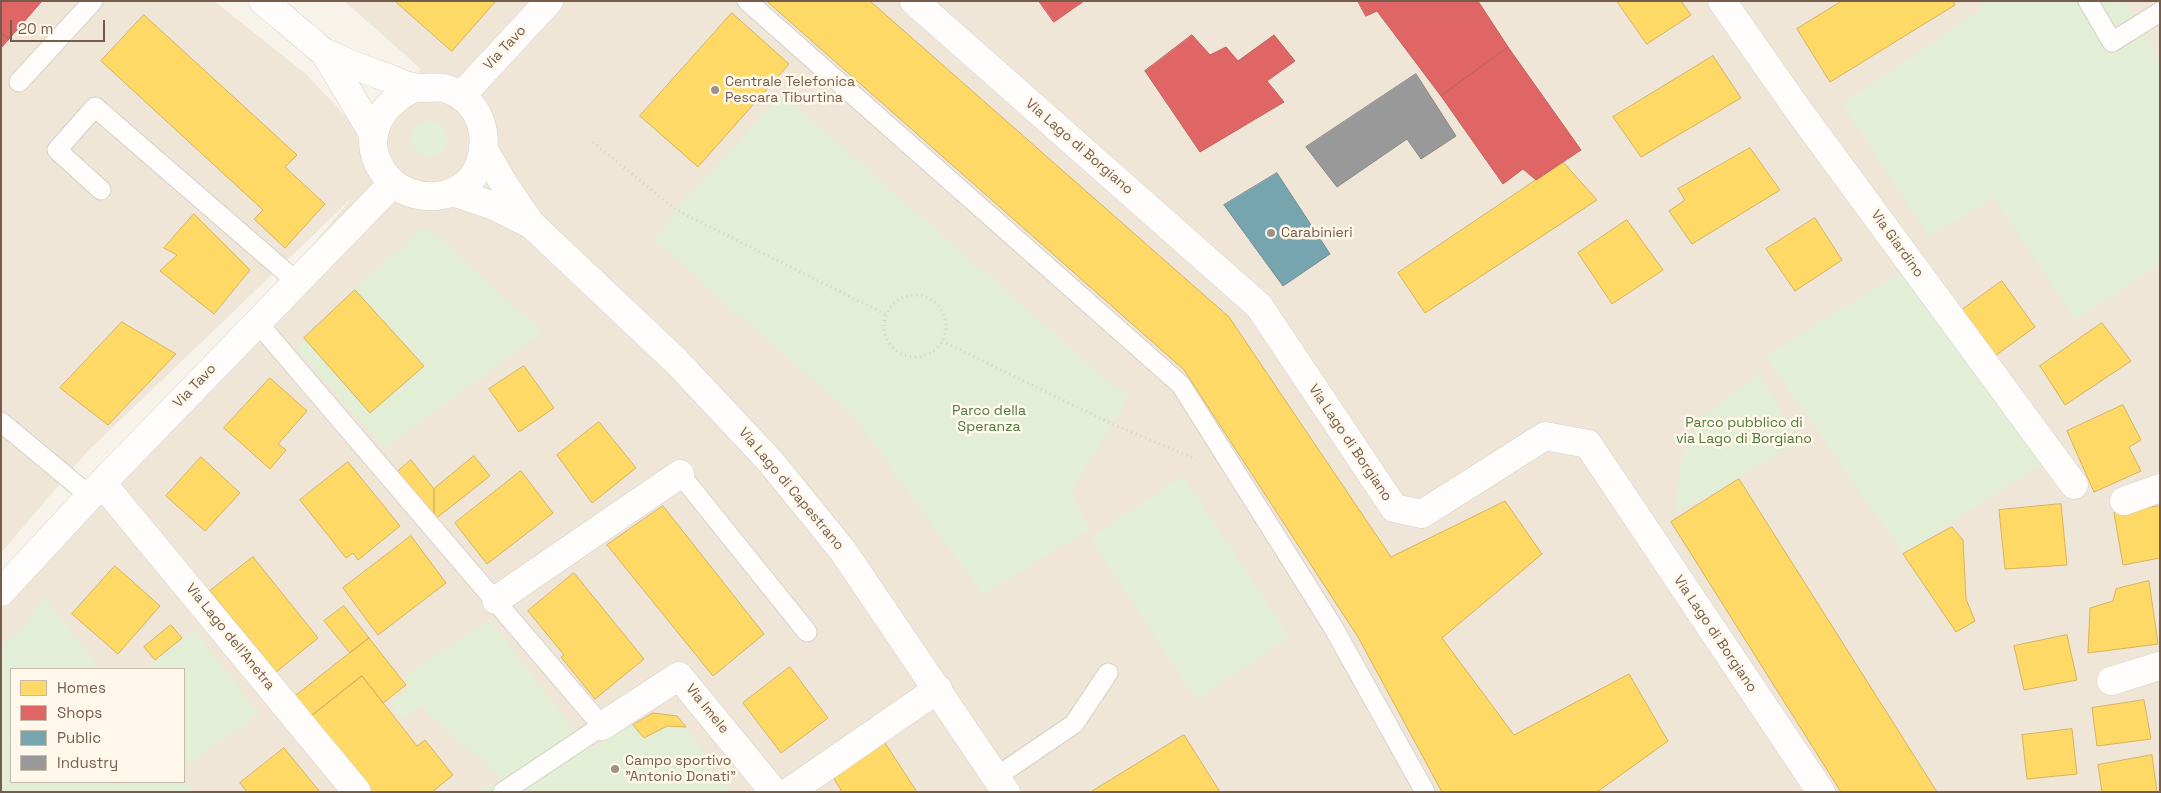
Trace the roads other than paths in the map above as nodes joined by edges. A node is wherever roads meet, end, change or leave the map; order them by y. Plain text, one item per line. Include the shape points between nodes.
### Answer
1 (94, 1) edge
2 (263, 1) edge
3 (549, 1) edge
4 (747, 1) edge
5 (914, 1) edge
6 (1722, 1) edge
7 (2088, 1) edge
8 (2160, 12) edge
9 (326, 53) junction
10 (19, 82) dead end
11 (414, 88) junction
12 (461, 96) junction
13 (374, 134) junction
14 (484, 150) junction
15 (392, 184) junction
16 (101, 190) dead end
17 (454, 192) junction
18 (531, 224) junction
19 (296, 282) junction
20 (256, 322) junction
21 (1, 422) edge
22 (680, 474) joint
23 (2074, 485) dead end
24 (2160, 488) edge
25 (96, 490) junction
26 (2124, 501) dead end
27 (1, 592) edge
28 (496, 600) junction
29 (807, 632) dead end
30 (2160, 666) edge
31 (1108, 673) dead end
32 (2111, 681) dead end
33 (938, 688) junction
34 (602, 726) junction
35 (1001, 784) edge
36 (357, 792) edge
37 (504, 792) edge
38 (774, 792) edge
39 (789, 792) edge
40 (1425, 792) edge
41 (1821, 792) edge

1 - 10 lane
2 - 9 street
3 - 12 street, Via Tavo
4 - 40 lane via 1181,385 1333,627
5 - 41 street, Via Lago di Borgiano via 1259,306 1394,508 1422,514 1545,436 1588,444
6 - 23 street, Via Giardino
7 - 8 lane via 2112,42
9 - 11 street
9 - 13 street
11 - 12 street via 430,86
11 - 13 street via 387,106 378,119
12 - 14 street via 480,120
13 - 15 street via 374,153
14 - 17 street via 474,174
14 - 18 street, Via Lago di Capestrano
15 - 17 street via 422,197
15 - 19 street, Via Tavo
16 - 19 lane via 57,150 95,107
17 - 18 street, Via Lago di Capestrano
18 - 33 street, Via Lago di Capestrano via 676,361 770,461 843,551
19 - 20 street, Via Tavo
20 - 25 street, Via Tavo
20 - 28 lane
21 - 25 lane
22 - 28 street
22 - 29 lane
24 - 26 street
25 - 27 street, Via Tavo
25 - 36 street, Via Lago dell'Anetra
28 - 34 lane
30 - 32 street
31 - 35 lane via 1074,724
33 - 35 street, Via Lago di Capestrano
33 - 39 street
34 - 37 lane
34 - 38 street, Via Imele via 679,676

